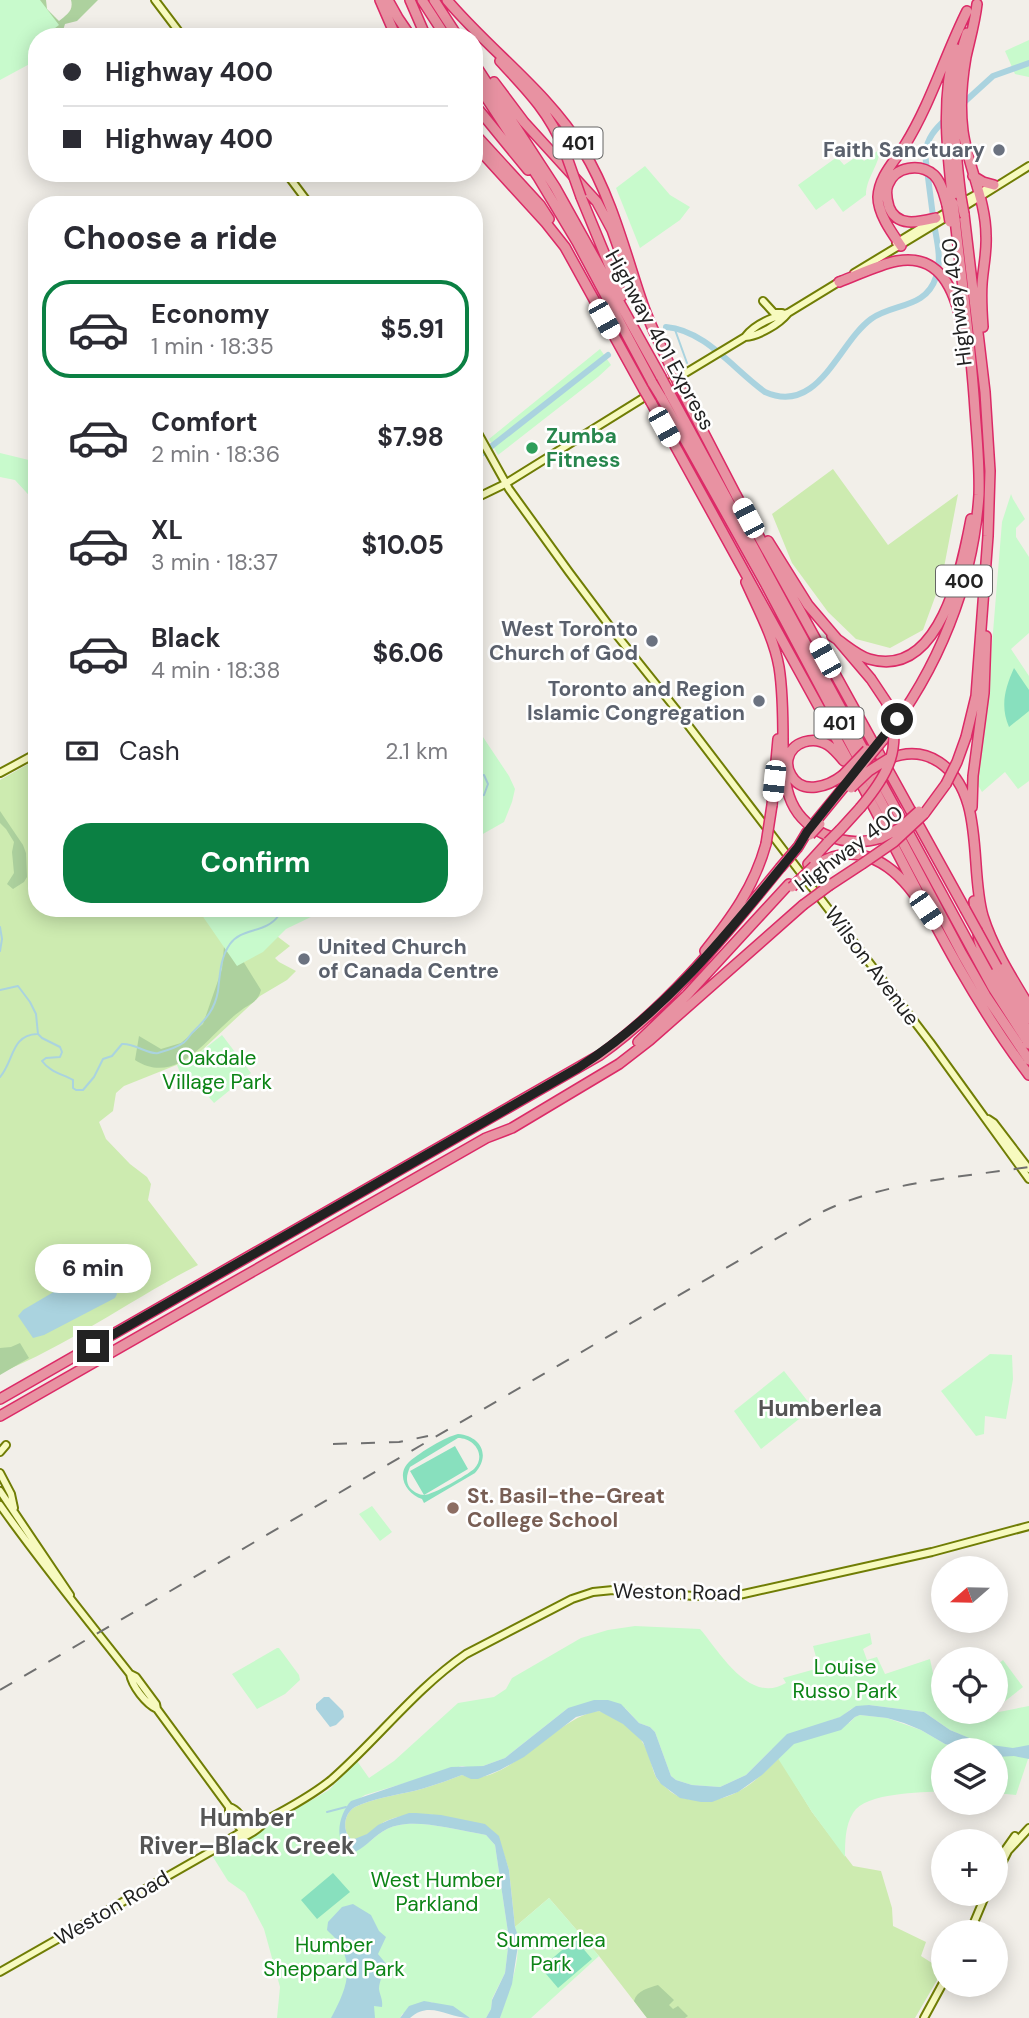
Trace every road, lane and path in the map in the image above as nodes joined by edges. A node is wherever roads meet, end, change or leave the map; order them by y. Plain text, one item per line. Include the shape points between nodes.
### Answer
1 (155, 0) edge
2 (380, 0) edge
3 (388, 0) edge
4 (410, 0) edge
5 (422, 0) edge
6 (434, 0) edge
7 (447, 0) edge
8 (973, 5) edge
9 (462, 18) junction
10 (176, 28) edge
11 (392, 28) edge
12 (405, 28) edge
13 (422, 28) edge
14 (440, 28) edge
15 (451, 28) edge
16 (471, 28) edge
17 (473, 28) edge
18 (483, 38) edge
19 (483, 41) edge
20 (483, 71) edge
21 (483, 74) edge
22 (483, 93) edge
23 (955, 96) junction
24 (483, 115) edge
25 (954, 121) junction
26 (483, 143) edge
27 (483, 154) edge
28 (1029, 166) edge
29 (973, 175) junction
30 (1004, 181) junction
31 (994, 185) junction
32 (979, 195) junction
33 (551, 199) junction
34 (954, 202) junction
35 (956, 219) junction
36 (932, 222) junction
37 (896, 242) junction
38 (565, 247) junction
39 (877, 258) junction
40 (839, 282) junction
41 (763, 301) dead end
42 (641, 302) junction
43 (788, 313) junction
44 (632, 324) junction
45 (971, 365) junction
46 (985, 391) junction
47 (665, 395) junction
48 (483, 441) edge
49 (978, 444) junction
50 (729, 480) junction
51 (506, 481) junction
52 (483, 494) edge
53 (988, 536) junction
54 (732, 548) junction
55 (832, 636) junction
56 (782, 703) junction
57 (28, 758) edge
58 (0, 773) edge
59 (954, 776) junction
60 (847, 781) junction
61 (861, 785) junction
62 (922, 812) junction
63 (975, 851) junction
64 (811, 865) junction
65 (934, 922) junction
66 (684, 981) junction
67 (1029, 1006) edge
68 (1029, 1019) edge
69 (1024, 1044) edge
70 (1025, 1060) edge
71 (1029, 1075) edge
72 (984, 1115) junction
73 (486, 1138) junction
74 (1029, 1169) edge
75 (1029, 1179) edge
76 (0, 1399) edge
77 (0, 1416) edge
78 (6, 1445) dead end
79 (0, 1452) edge
80 (0, 1473) edge
81 (0, 1491) edge
82 (0, 1505) edge
83 (15, 1513) junction
84 (1029, 1523) edge
85 (75, 1603) junction
86 (1029, 1822) edge
87 (1029, 1828) edge
88 (248, 1831) junction
89 (1008, 1844) edge
90 (1008, 1851) edge
91 (0, 1972) edge
92 (935, 1997) edge
93 (924, 2018) edge

1 - 10 main road
2 - 11 highway
3 - 12 highway
4 - 13 highway
5 - 14 highway
6 - 15 highway
7 - 9 highway, 401
8 - 23 highway via 975,21
8 - 23 highway, Highway 400 / 400 via 954,53
8 - 37 highway via 931,96 885,174 878,198
9 - 16 highway, bridge
9 - 17 highway, 401
18 - 42 highway, 401 via 548,103 583,150 604,189
19 - 44 highway, bridge via 551,120
20 - 42 highway via 597,202
21 - 44 highway, Highway 401 Express / 401 via 555,187
22 - 33 highway, Highway 401 Express / 401
23 - 25 highway
23 - 25 highway, Highway 400 / 400
24 - 33 highway
25 - 29 highway via 965,141
25 - 34 highway, Highway 400 / 400
26 - 38 highway via 540,205
27 - 38 highway, 401
28 - 30 main road
29 - 31 highway
29 - 32 highway
30 - 31 main road
30 - 32 main road
31 - 32 main road
32 - 36 main road
32 - 46 highway via 986,236 981,300
33 - 47 highway, Highway 401 Express / 401, bridge via 653,384
34 - 35 highway, Highway 400 / 400, bridge
34 - 35 highway, bridge
34 - 36 highway via 934,175 917,167 892,178 888,202 892,213 900,220
35 - 45 highway, Highway 400 / 400
35 - 46 highway, Highway 400 / 400
36 - 37 main road
37 - 39 main road
37 - 39 main road
38 - 54 highway, 401, bridge
39 - 40 main road
40 - 43 main road
40 - 45 highway via 896,261 931,267 956,300
41 - 43 main road via 774,313
42 - 50 highway, 401, bridge
43 - 51 main road
44 - 47 highway, Highway 401 Express / 401, bridge via 661,376
45 - 49 highway, Highway 400 / 400
46 - 53 highway, Highway 400 / 400
47 - 69 highway, Highway 401 Express / 401
48 - 51 main road, Wilson Avenue
49 - 55 highway via 971,520 946,610 932,637 922,649 890,662 868,659
49 - 60 highway, Highway 400 / 400, bridge via 978,507 956,606 913,696
50 - 55 highway via 786,573
50 - 68 highway, 401, bridge
51 - 52 main road
51 - 72 main road, Wilson Avenue
53 - 62 highway, Highway 400 / 400, bridge via 973,711 944,783
53 - 63 highway via 984,693 972,787
54 - 56 highway via 778,663
54 - 61 highway, 401
55 - 64 highway, bridge via 887,703 894,732 891,759 880,783
56 - 62 highway, bridge via 788,795 814,828 839,840 858,842 881,838
56 - 66 highway, bridge via 772,805 760,864 737,909
57 - 58 main road
59 - 60 highway, bridge via 941,763 908,753
59 - 63 highway via 967,803
59 - 69 highway via 967,821 979,941
60 - 61 highway via 803,786 790,774 789,756 804,741 822,743 838,754
60 - 66 highway, Highway 400, bridge via 798,847
61 - 65 highway, 401
62 - 73 highway, Highway 400, bridge via 894,842 803,905 619,1064 512,1128
63 - 67 highway via 985,921
64 - 65 highway via 838,855 875,859 900,876
64 - 73 highway, bridge via 640,1041
65 - 69 highway, 401 via 982,1007
66 - 76 highway, Highway 400 via 633,1029 578,1068
69 - 70 highway, Highway 401 Express / 401
70 - 71 highway, 401
72 - 74 main road, Wilson Avenue
72 - 75 main road, Wilson Avenue
73 - 77 highway, Highway 400
78 - 79 main road
80 - 83 main road
81 - 83 main road
82 - 85 main road
83 - 85 main road
84 - 88 main road, Weston Road via 932,1552 739,1595 613,1590 582,1595 455,1661 330,1780
85 - 88 main road
86 - 89 main road
87 - 90 main road
88 - 91 main road, Weston Road
92 - 93 main road

